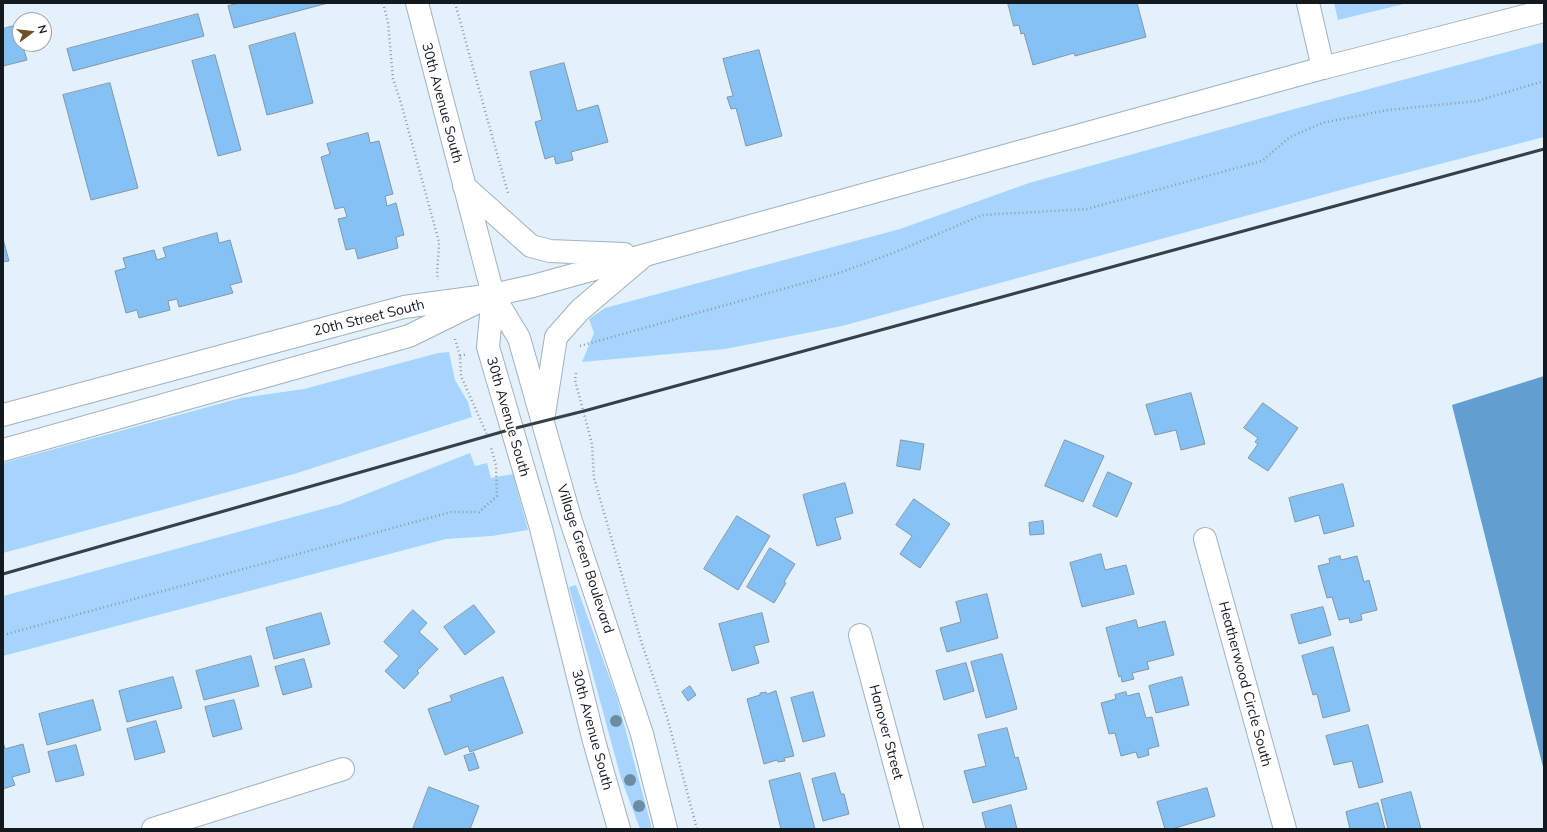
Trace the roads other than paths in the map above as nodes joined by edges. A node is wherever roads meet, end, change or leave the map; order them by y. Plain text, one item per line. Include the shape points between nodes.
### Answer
1 (417, 3) edge
2 (1308, 3) edge
3 (1535, 13) edge
4 (1323, 68) junction
5 (464, 186) junction
6 (645, 255) junction
7 (493, 295) junction
8 (36, 406) junction
9 (3, 415) edge
10 (543, 422) junction
11 (44, 438) junction
12 (3, 450) edge
13 (1204, 539) dead end
14 (860, 635) dead end
15 (343, 770) dead end
16 (153, 829) edge
17 (618, 829) edge
18 (666, 829) edge
19 (912, 829) edge
20 (1285, 829) edge

1 - 5 main road, 30th Avenue South
2 - 4 main road
3 - 4 main road
4 - 6 main road
5 - 6 main road via 531,246 550,252
5 - 7 main road, 30th Avenue South
6 - 7 main road
6 - 10 main road via 580,310 556,337
7 - 8 main road, 20th Street South via 404,307
7 - 10 main road, Village Green Boulevard via 519,338
7 - 11 main road, 20th Street South via 409,336
7 - 17 main road, 30th Avenue South via 488,347 541,528
8 - 9 main road, 20th Street South
8 - 11 main road
10 - 18 main road, Village Green Boulevard via 570,518 642,734
11 - 12 main road, 20th Street South
13 - 20 main road, Heatherwood Circle South
14 - 19 main road, Hanover Street
15 - 16 main road

